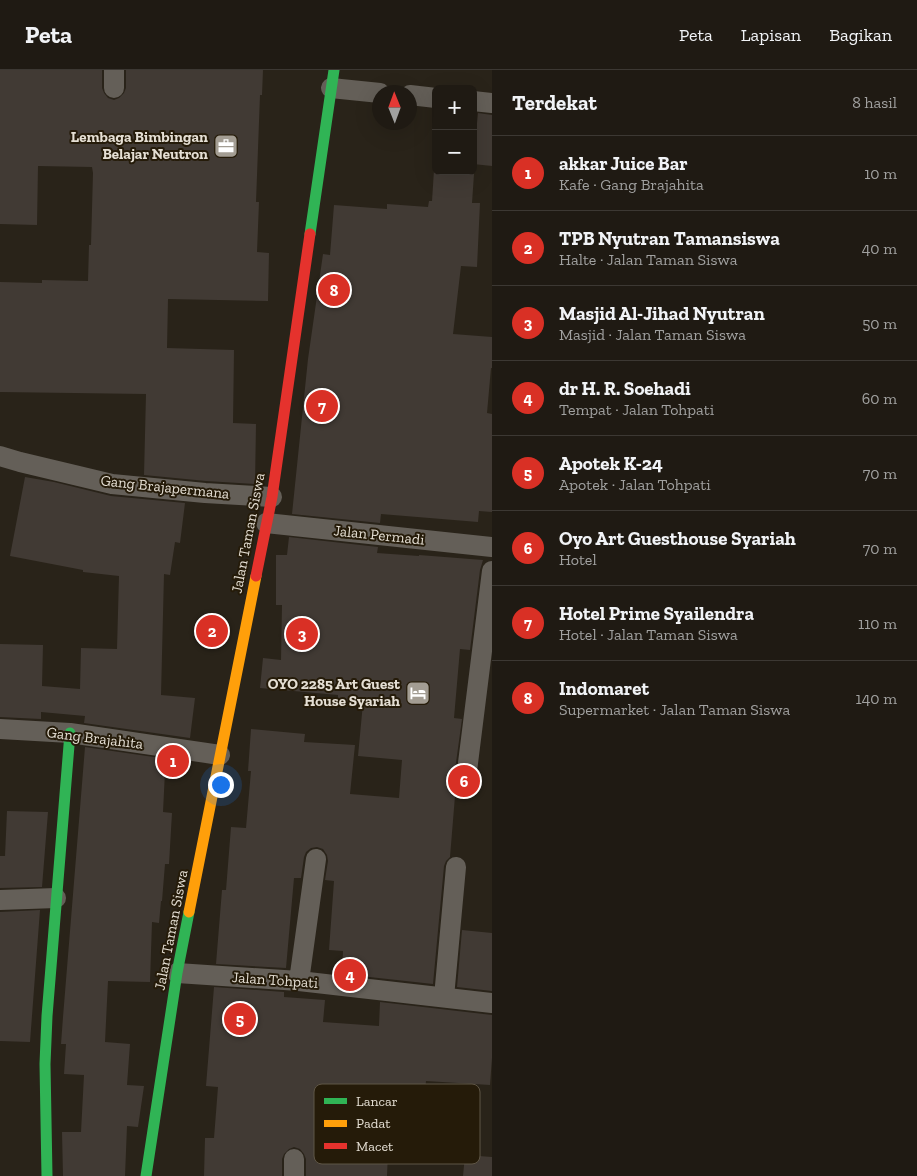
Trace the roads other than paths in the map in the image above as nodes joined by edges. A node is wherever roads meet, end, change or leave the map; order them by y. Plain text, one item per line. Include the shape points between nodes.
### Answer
1 (332, 79) edge
2 (372, 91) edge
3 (417, 97) edge
4 (432, 98) edge
5 (477, 101) edge
6 (492, 103) edge
7 (0, 456) edge
8 (272, 497) junction
9 (266, 523) junction
10 (492, 547) edge
11 (492, 571) edge
12 (0, 729) edge
13 (70, 733) junction
14 (220, 754) junction
15 (468, 771) dead end
16 (316, 859) dead end
17 (456, 867) dead end
18 (56, 898) junction
19 (0, 900) edge
20 (177, 973) junction
21 (299, 981) junction
22 (444, 997) junction
23 (492, 1004) edge
24 (47, 1176) edge
25 (146, 1176) edge

1 - 2 street
1 - 8 main road, Jalan Taman Siswa
3 - 4 street
5 - 6 street
7 - 8 street, Gang Brajapermana via 112,484
8 - 9 main road, Jalan Taman Siswa
9 - 10 street, Jalan Permadi
9 - 14 main road, Jalan Taman Siswa
11 - 15 street
12 - 13 street, Gang Brajahita
13 - 14 street, Gang Brajahita
13 - 18 main road
14 - 20 main road, Jalan Taman Siswa
16 - 21 street
17 - 22 street
18 - 19 street
18 - 24 main road via 45,1064
20 - 21 street, Jalan Tohpati
20 - 25 main road, Jalan Taman Siswa
21 - 22 street, Jalan Tohpati
22 - 23 street, Jalan Tohpati

